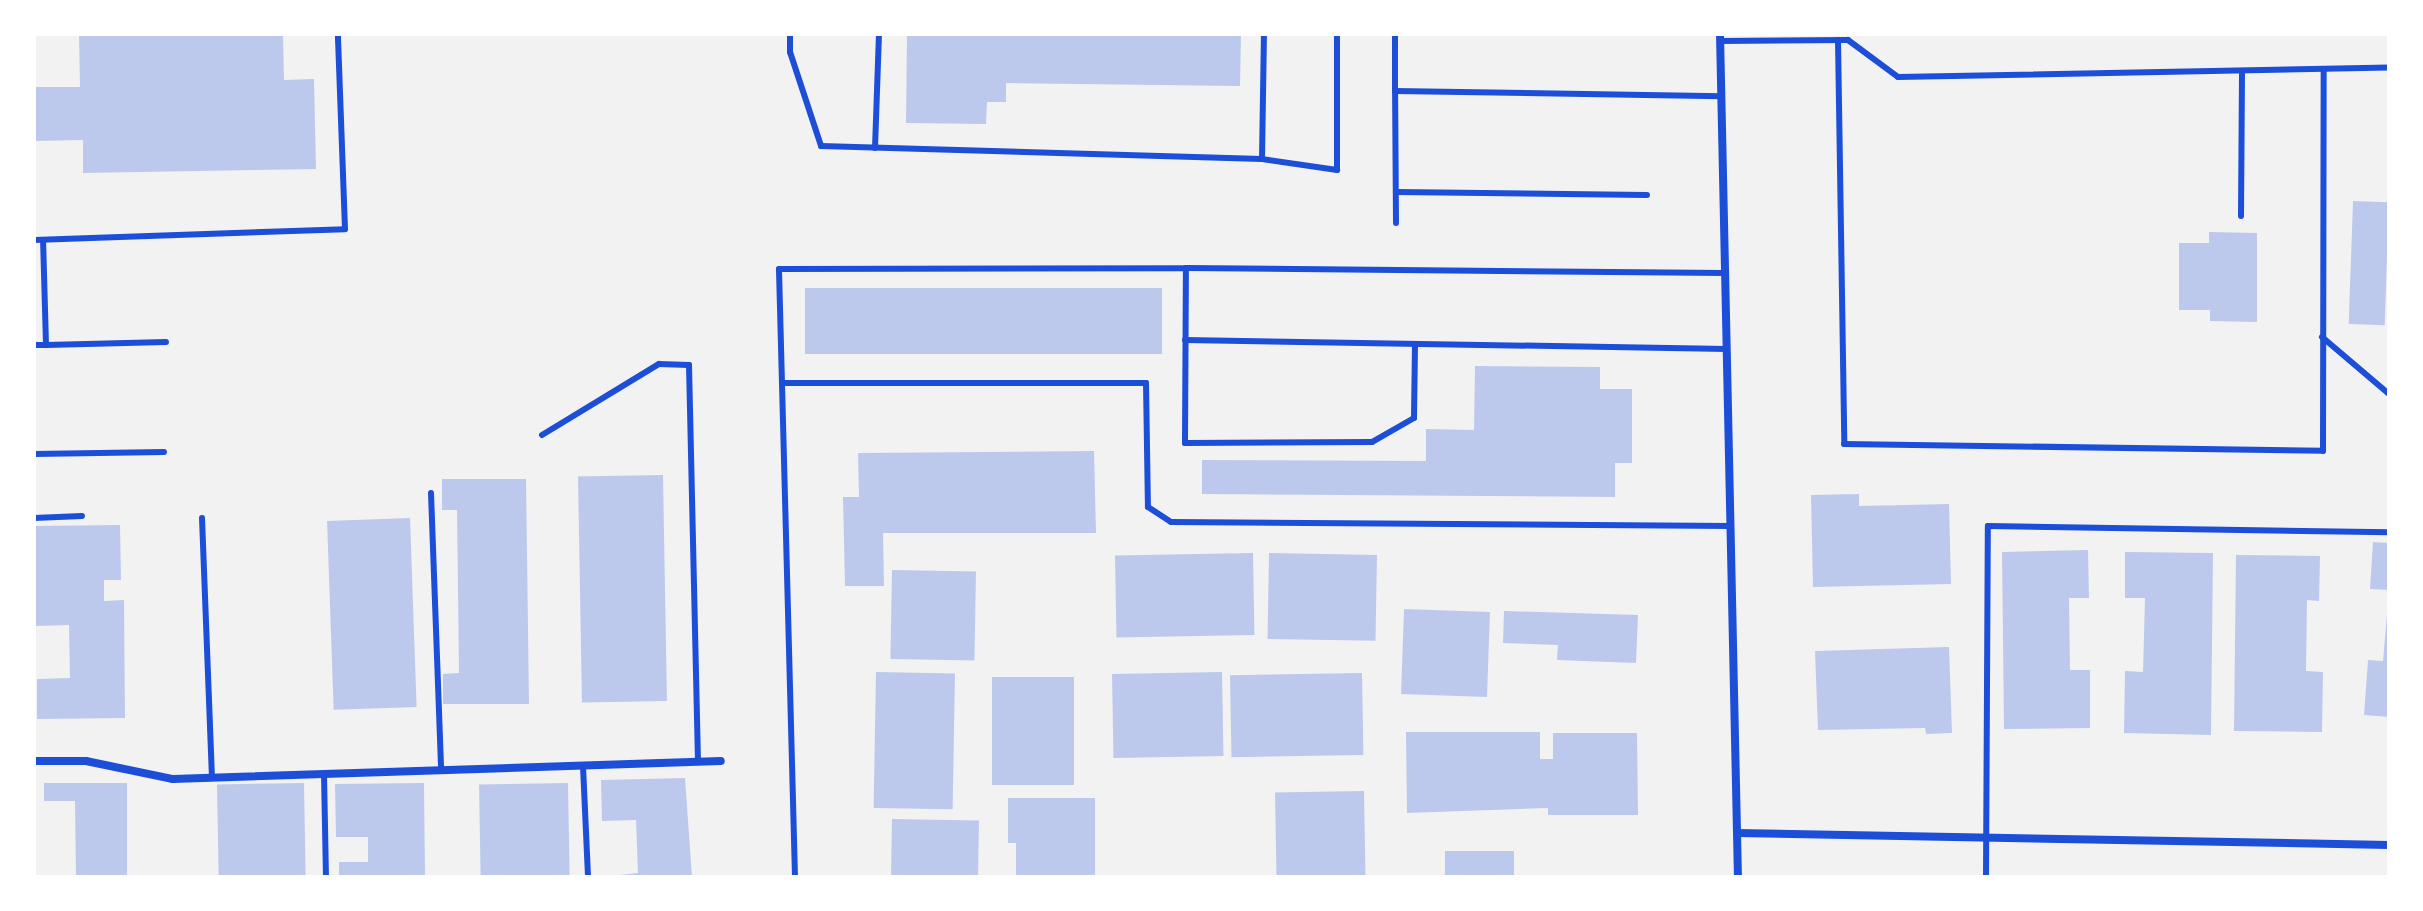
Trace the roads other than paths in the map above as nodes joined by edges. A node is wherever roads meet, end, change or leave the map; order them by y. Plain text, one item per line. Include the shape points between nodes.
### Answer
1 (338, 34) edge
2 (790, 34) edge
3 (879, 34) edge
4 (1264, 34) edge
5 (1337, 34) edge
6 (1395, 34) edge
7 (1720, 38) edge
8 (1838, 40) junction
9 (2389, 68) edge
10 (2324, 69) junction
11 (2242, 71) junction
12 (1395, 91) junction
13 (1722, 96) junction
14 (875, 148) junction
15 (1262, 159) junction
16 (1396, 192) junction
17 (1647, 195) dead end
18 (2241, 216) dead end
19 (1396, 223) dead end
20 (34, 240) edge
21 (43, 240) junction
22 (1186, 268) junction
23 (1725, 273) junction
24 (2322, 336) junction
25 (1185, 340) junction
26 (166, 342) dead end
27 (34, 345) edge
28 (46, 345) junction
29 (1415, 345) junction
30 (1727, 349) junction
31 (782, 383) junction
32 (2389, 394) edge
33 (542, 435) dead end
34 (164, 452) dead end
35 (34, 454) edge
36 (431, 493) dead end
37 (82, 516) dead end
38 (34, 518) edge
39 (202, 518) dead end
40 (1731, 526) junction
41 (2389, 532) edge
42 (34, 761) edge
43 (698, 761) junction
44 (721, 761) dead end
45 (583, 766) junction
46 (441, 770) junction
47 (324, 774) junction
48 (212, 778) junction
49 (1737, 833) junction
50 (1986, 837) junction
51 (2389, 845) edge
52 (326, 877) edge
53 (588, 877) edge
54 (795, 877) edge
55 (1738, 877) edge
56 (1986, 877) edge

1 - 21 lane via 345,229
2 - 14 lane via 790,52 821,146
3 - 14 lane
4 - 15 lane
5 - 15 lane via 1337,170
6 - 12 lane
7 - 8 lane
7 - 13 street
8 - 11 lane via 1848,40 1898,77
8 - 24 lane via 1844,444 2323,451
9 - 10 lane
10 - 11 lane
10 - 24 lane
11 - 18 lane
12 - 13 lane
12 - 16 lane
13 - 23 street
14 - 15 lane
16 - 17 lane
16 - 19 lane
20 - 21 lane
21 - 28 lane
22 - 23 lane
22 - 25 lane
22 - 31 lane via 779,269
23 - 30 street
24 - 32 lane
25 - 29 lane
25 - 29 lane via 1185,443 1372,442 1414,418
26 - 28 lane
27 - 28 lane
29 - 30 lane
30 - 40 street
31 - 40 lane via 1146,383 1148,507 1171,522
31 - 54 lane
33 - 43 lane via 659,364 689,365
34 - 35 lane
36 - 46 lane
37 - 38 lane
39 - 48 lane
40 - 49 street
41 - 50 lane via 1988,526
42 - 48 street via 86,761 173,779
43 - 44 street
43 - 45 street
45 - 46 street
45 - 53 lane
46 - 47 street
47 - 48 street
47 - 52 lane
49 - 50 street
49 - 55 street
50 - 51 street
50 - 56 lane

